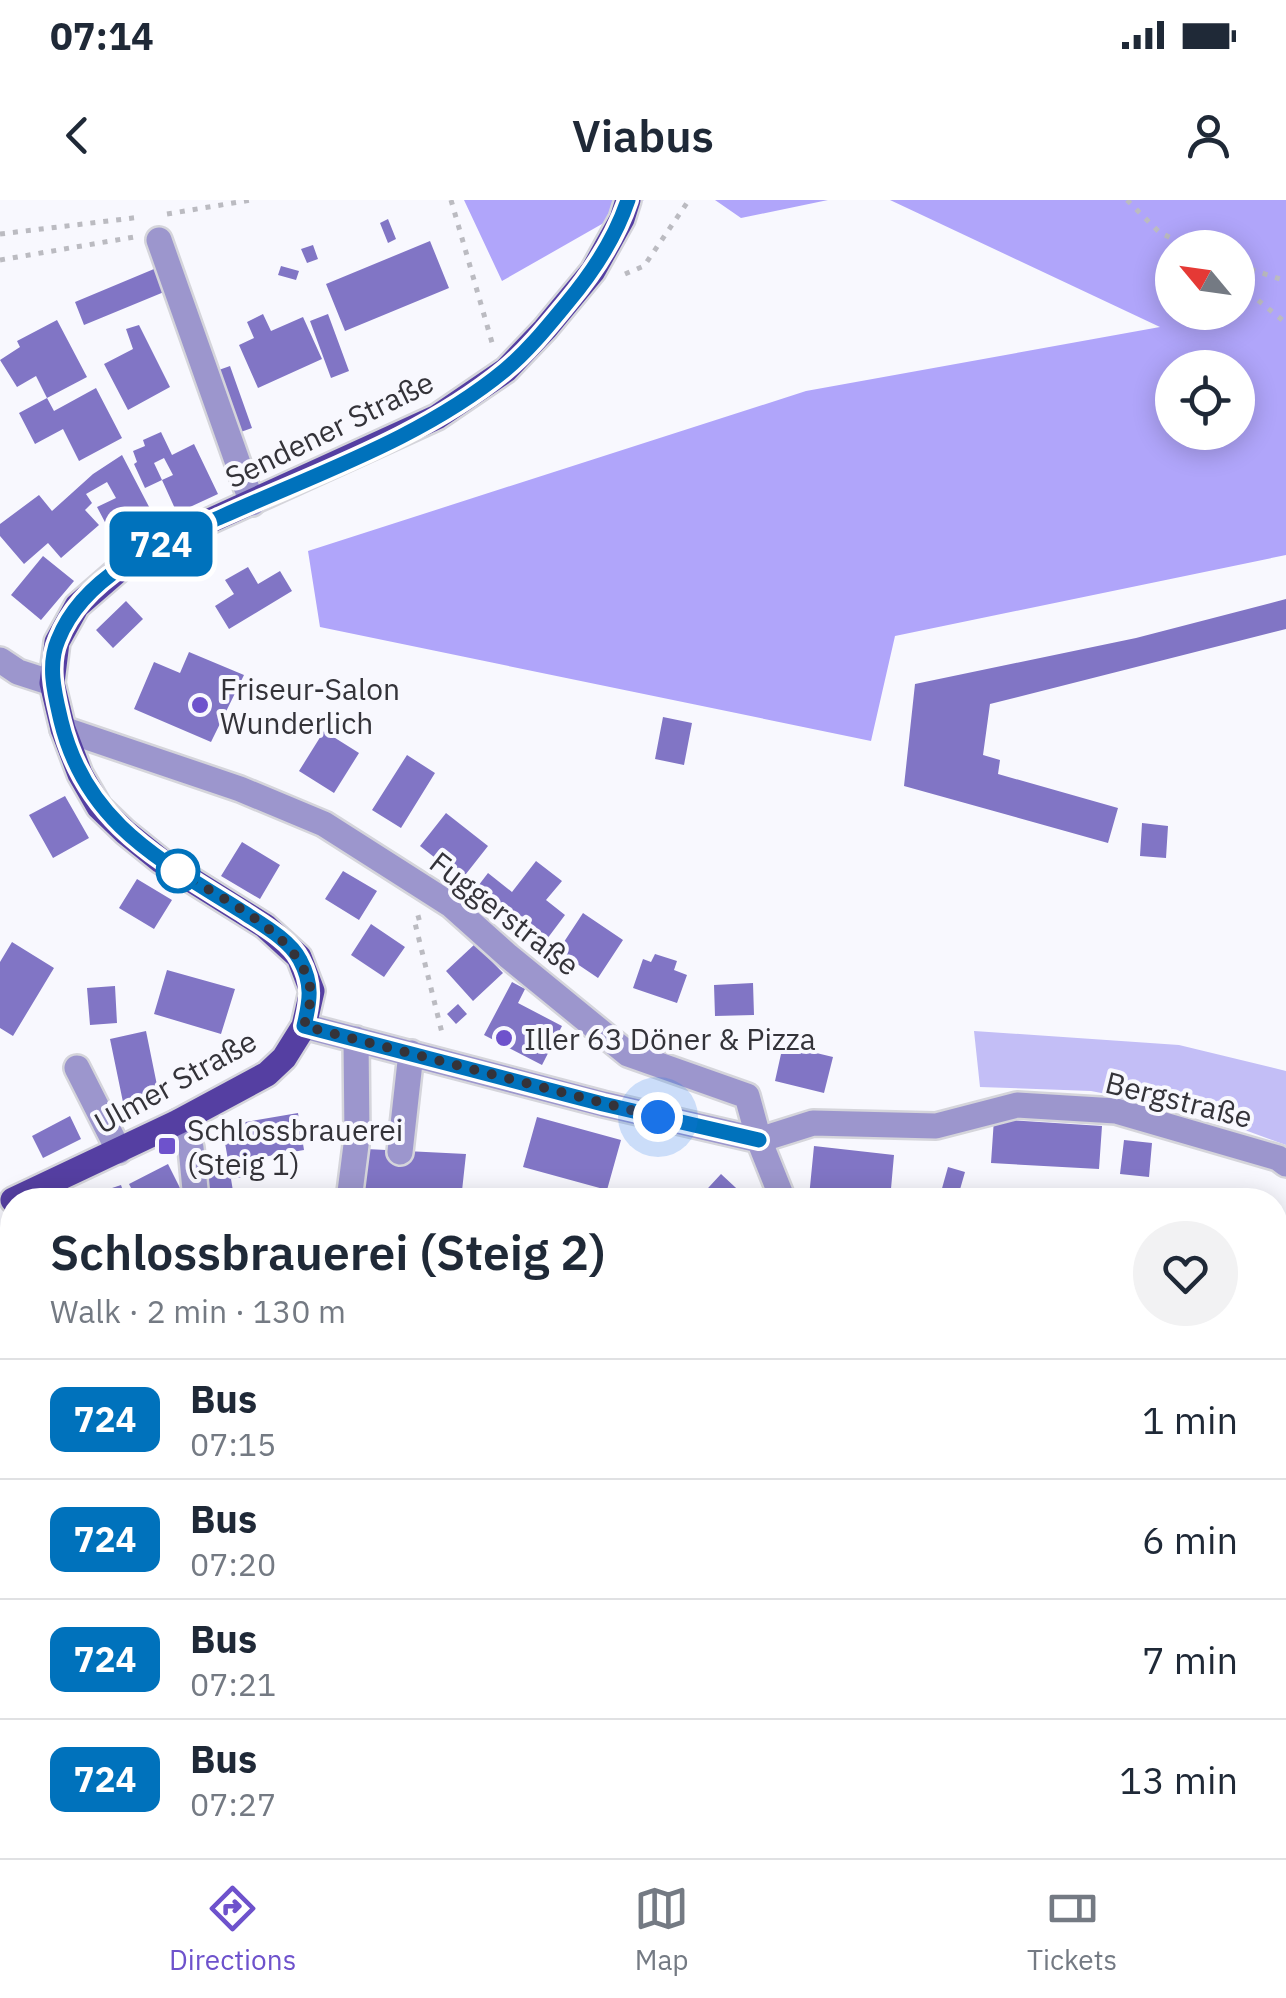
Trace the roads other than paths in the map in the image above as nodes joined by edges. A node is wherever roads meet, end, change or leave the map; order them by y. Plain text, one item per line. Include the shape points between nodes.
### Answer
1 (628, 200) edge
2 (158, 240) road end
3 (252, 502) junction
4 (0, 660) edge
5 (52, 683) junction
6 (63, 730) junction
7 (304, 1026) junction
8 (356, 1039) junction
9 (411, 1053) junction
10 (77, 1068) dead end
11 (178, 1122) junction
12 (759, 1140) junction
13 (119, 1151) junction
14 (400, 1152) dead end
15 (1286, 1164) edge
16 (39, 1188) edge
17 (195, 1188) edge
18 (351, 1188) edge
19 (779, 1188) edge

1 - 3 main road, Sendener Straße via 593,271 506,370 438,417
2 - 3 street
3 - 5 main road, Sendener Straße via 122,566 85,598 56,642
4 - 5 street
5 - 6 main road, Sendener Straße
6 - 7 main road, Sendener Straße via 80,774 125,832 265,926 299,957 312,990
6 - 12 street, Fuggerstraße via 324,824 450,905 628,1054 746,1096
7 - 8 street
7 - 11 main road, Ulmer Straße via 267,1074
8 - 9 street
8 - 18 street
9 - 12 street
9 - 14 street
10 - 13 street
11 - 13 main road, Ulmer Straße
11 - 17 street via 191,1148
12 - 15 street, Bergstraße via 812,1123 936,1126 1018,1105 1116,1111
12 - 19 street
13 - 16 main road, Ulmer Straße

